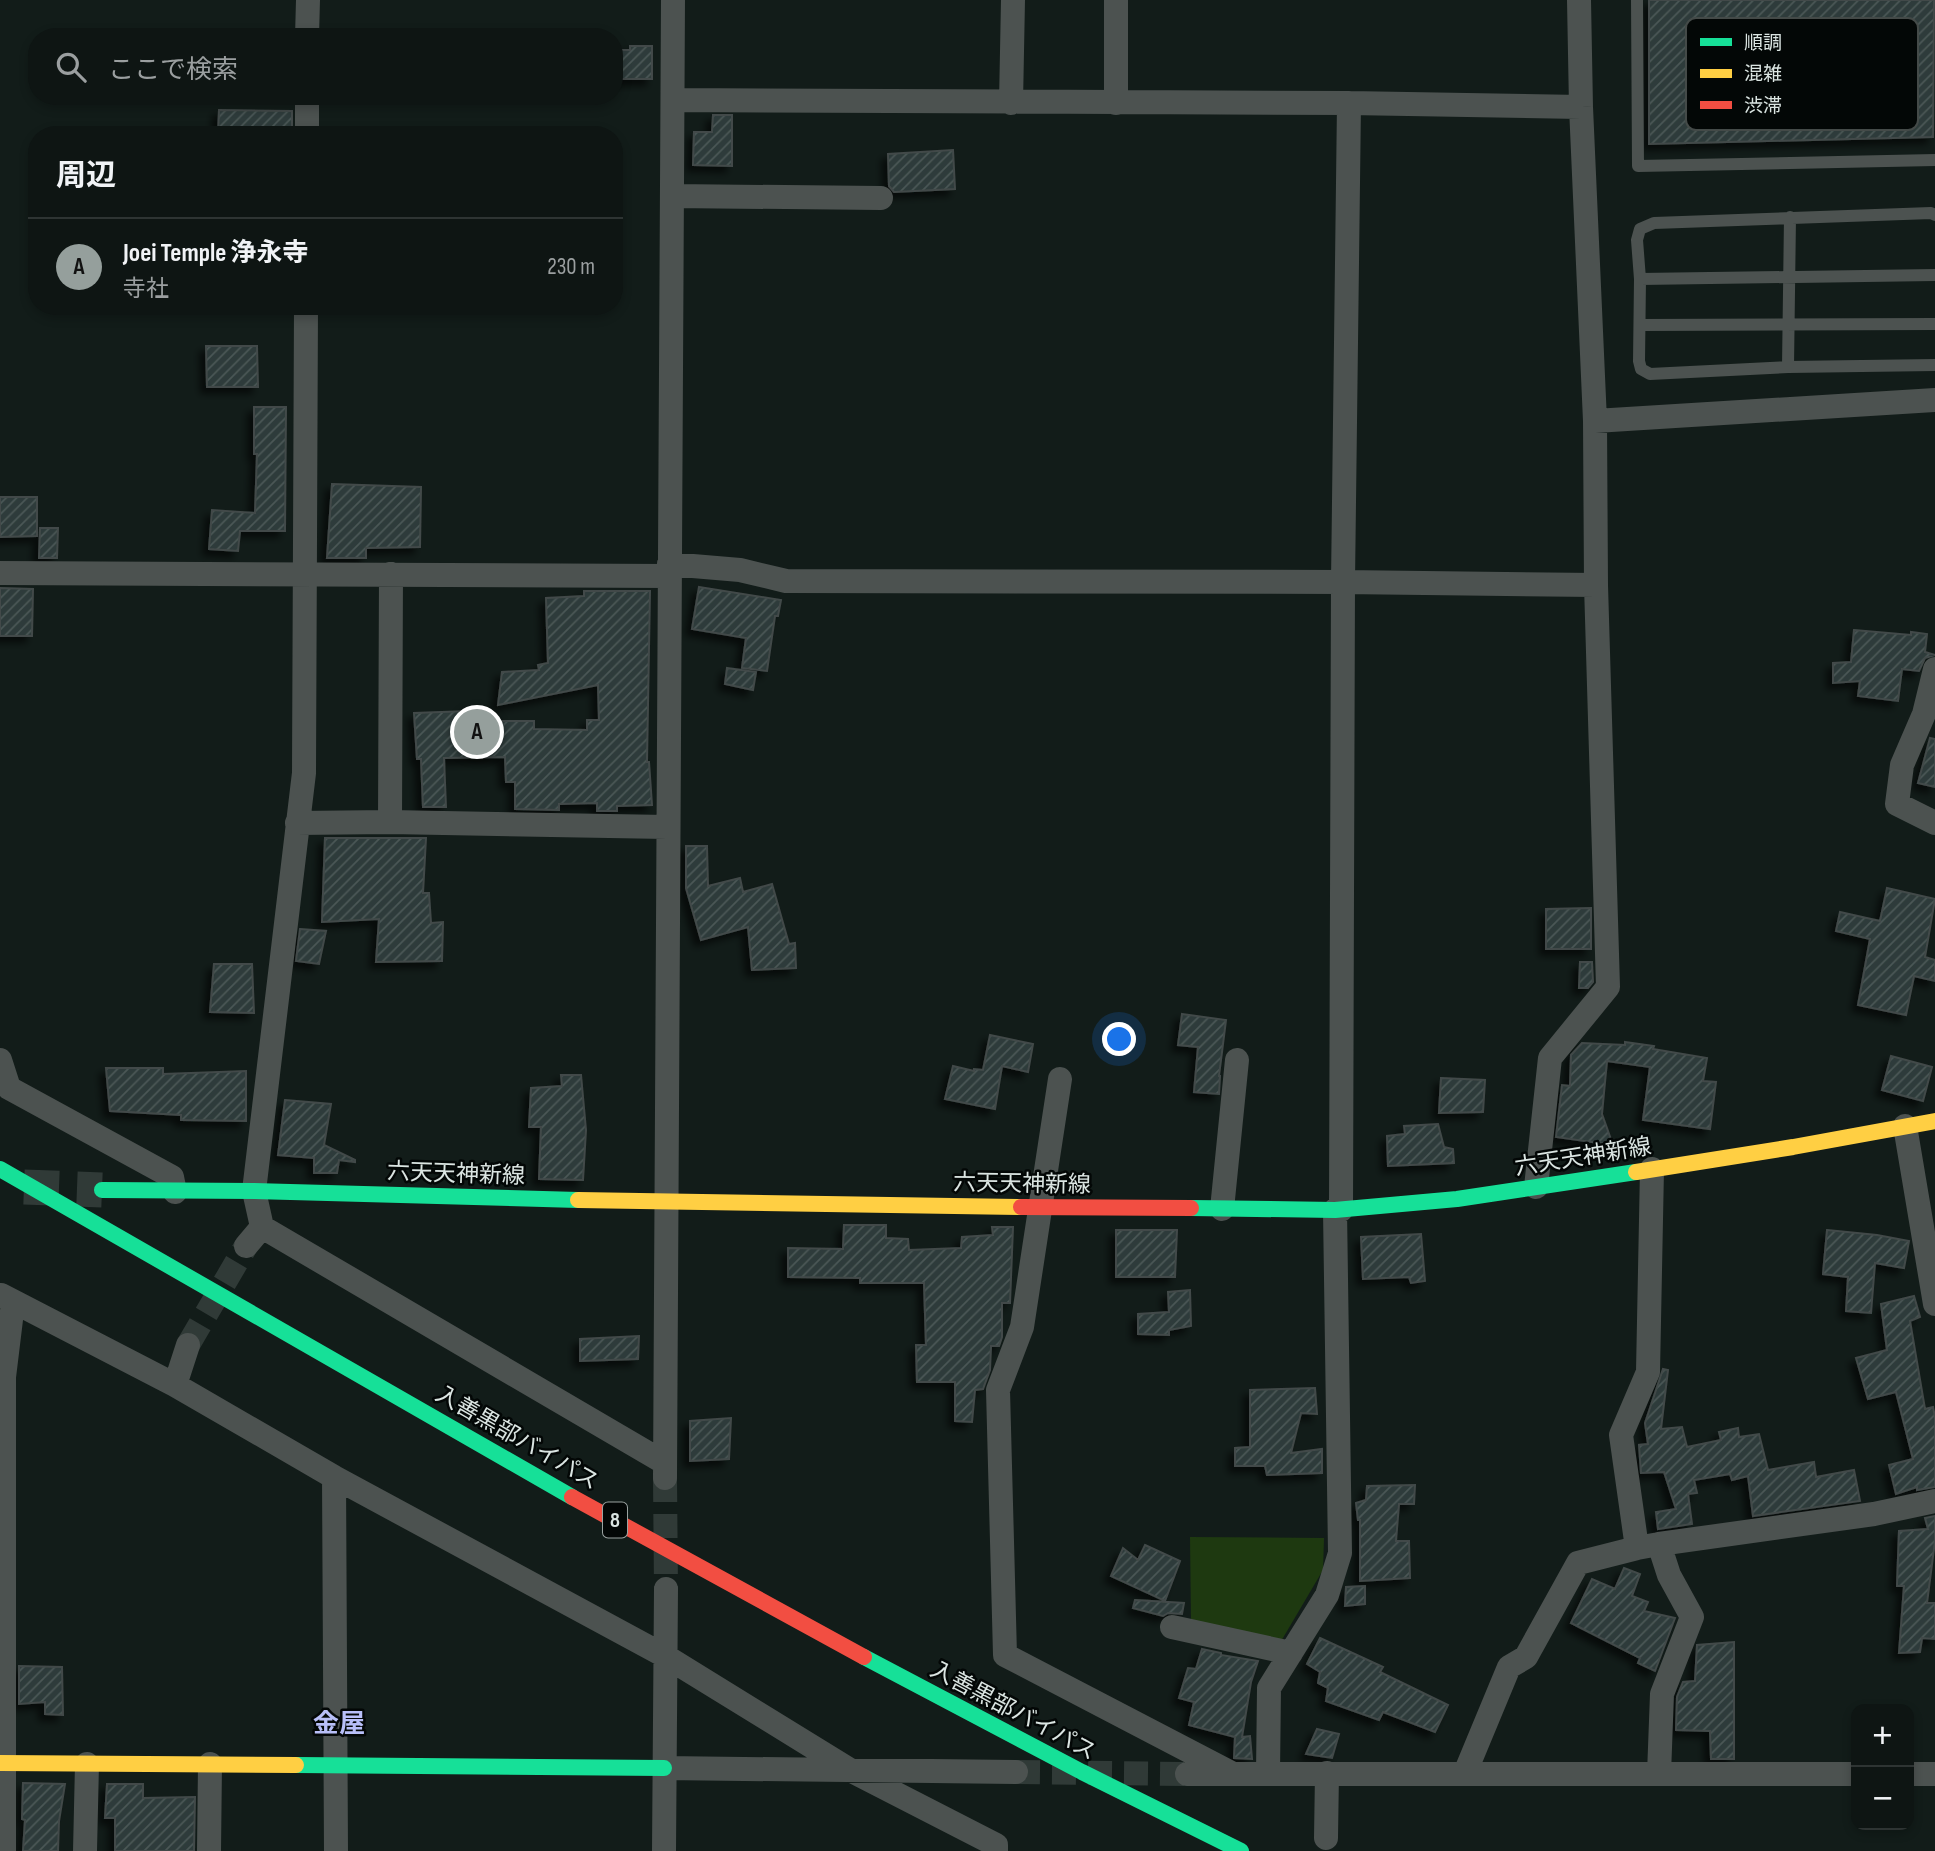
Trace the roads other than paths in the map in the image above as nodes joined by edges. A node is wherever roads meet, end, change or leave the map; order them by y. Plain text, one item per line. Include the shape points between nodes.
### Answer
1 (307, 0) edge
2 (673, 0) edge
3 (1013, 0) edge
4 (1115, 0) edge
5 (1578, 0) edge
6 (1637, 0) edge
7 (307, 28) edge
8 (673, 100) junction
9 (1011, 103) junction
10 (1116, 103) junction
11 (1349, 103) junction
12 (307, 105) edge
13 (1581, 107) junction
14 (307, 126) edge
15 (1935, 160) edge
16 (672, 196) junction
17 (881, 198) dead end
18 (1935, 215) edge
19 (1790, 217) junction
20 (1935, 275) edge
21 (1788, 277) junction
22 (1640, 279) junction
23 (306, 315) edge
24 (1787, 324) junction
25 (1935, 324) edge
26 (1640, 325) junction
27 (1935, 365) edge
28 (1788, 367) junction
29 (1935, 400) edge
30 (1595, 421) junction
31 (669, 570) junction
32 (0, 573) edge
33 (306, 573) junction
34 (391, 574) junction
35 (1343, 582) junction
36 (1596, 585) junction
37 (1935, 669) edge
38 (390, 822) junction
39 (298, 823) junction
40 (1935, 823) edge
41 (667, 827) junction
42 (0, 1060) edge
43 (1237, 1060) dead end
44 (1060, 1079) dead end
45 (5, 1086) edge
46 (1934, 1116) edge
47 (1905, 1126) junction
48 (0, 1169) edge
49 (1652, 1169) junction
50 (1536, 1187) junction
51 (102, 1190) tunnel mouth
52 (254, 1191) junction
53 (175, 1192) junction
54 (666, 1203) junction
55 (1040, 1207) junction
56 (1222, 1209) junction
57 (1338, 1210) junction
58 (7, 1299) edge
59 (1935, 1304) edge
60 (188, 1345) tunnel mouth
61 (175, 1385) junction
62 (334, 1477) junction
63 (1935, 1500) edge
64 (1648, 1546) junction
65 (666, 1589) tunnel mouth
66 (1172, 1627) dead end
67 (1291, 1653) junction
68 (665, 1656) junction
69 (2, 1764) edge
70 (87, 1764) junction
71 (211, 1764) junction
72 (337, 1766) junction
73 (664, 1768) junction
74 (850, 1770) junction
75 (1017, 1772) tunnel mouth
76 (1268, 1773) junction
77 (1327, 1773) junction
78 (1465, 1773) junction
79 (1187, 1774) tunnel mouth
80 (1233, 1774) junction
81 (1659, 1774) junction
82 (1851, 1774) edge
83 (1914, 1774) edge
84 (1935, 1774) edge
85 (1326, 1838) dead end
86 (4, 1851) edge
87 (85, 1851) edge
88 (209, 1851) edge
89 (336, 1851) edge
90 (664, 1851) edge
91 (996, 1851) edge
92 (1241, 1851) edge

1 - 7 street
2 - 8 street
3 - 9 street
4 - 10 street
5 - 13 street
6 - 15 lane via 1638,166
8 - 9 street
8 - 16 street
9 - 10 street
10 - 11 street
11 - 13 street
11 - 35 street
12 - 14 street
13 - 30 street
16 - 17 street
16 - 31 street
18 - 19 lane
19 - 21 lane
19 - 22 lane via 1654,223 1640,229 1637,240
20 - 21 lane
21 - 22 lane
21 - 24 lane
22 - 26 lane
23 - 33 street
24 - 25 lane
24 - 26 lane
24 - 28 lane
26 - 28 lane via 1640,369 1650,374
27 - 28 lane
29 - 30 street
30 - 36 street
31 - 34 street
31 - 35 street via 740,570 786,581
31 - 41 street
32 - 33 street
33 - 34 street
33 - 39 street via 304,773
34 - 38 street
35 - 36 street
35 - 57 street
36 - 50 street via 1608,987 1550,1058
37 - 40 street via 1924,714 1902,765 1897,804
38 - 39 street
38 - 41 street
39 - 52 street
41 - 54 street
42 - 45 street
43 - 56 street
44 - 55 street
45 - 53 street via 172,1177
46 - 47 main road, 六天天神新線
47 - 49 main road, 六天天神新線
47 - 59 street
48 - 92 main road, 入善黒部バイパス / 8 via 782,1615
49 - 50 main road, 六天天神新線
49 - 64 street via 1648,1372 1621,1435
50 - 57 main road, 六天天神新線
51 - 53 main road, 六天天神新線
52 - 53 main road, 六天天神新線
52 - 54 main road, 六天天神新線
52 - 54 street via 254,1237 665,1470
54 - 55 main road, 六天天神新線
55 - 56 main road, 六天天神新線
55 - 80 street via 1022,1326 998,1390 1005,1655
56 - 57 main road, 六天天神新線
57 - 67 street via 1340,1553 1327,1595
58 - 61 street
58 - 69 street
60 - 61 street
61 - 62 street
62 - 68 street
62 - 72 street
63 - 64 street via 1874,1514
64 - 78 street via 1578,1563 1525,1657 1509,1667
64 - 81 street via 1692,1617 1661,1694
65 - 68 street
66 - 67 street
67 - 76 street via 1269,1688
68 - 73 street
68 - 74 street
69 - 70 main road
69 - 86 street
70 - 71 main road
70 - 87 street
71 - 72 main road
71 - 88 street
72 - 73 main road
72 - 89 street
73 - 74 street
73 - 90 street
74 - 75 street
74 - 91 street via 996,1845
76 - 77 street
76 - 80 street
77 - 78 street
77 - 85 street
78 - 81 street
79 - 80 street
81 - 82 street
83 - 84 street

